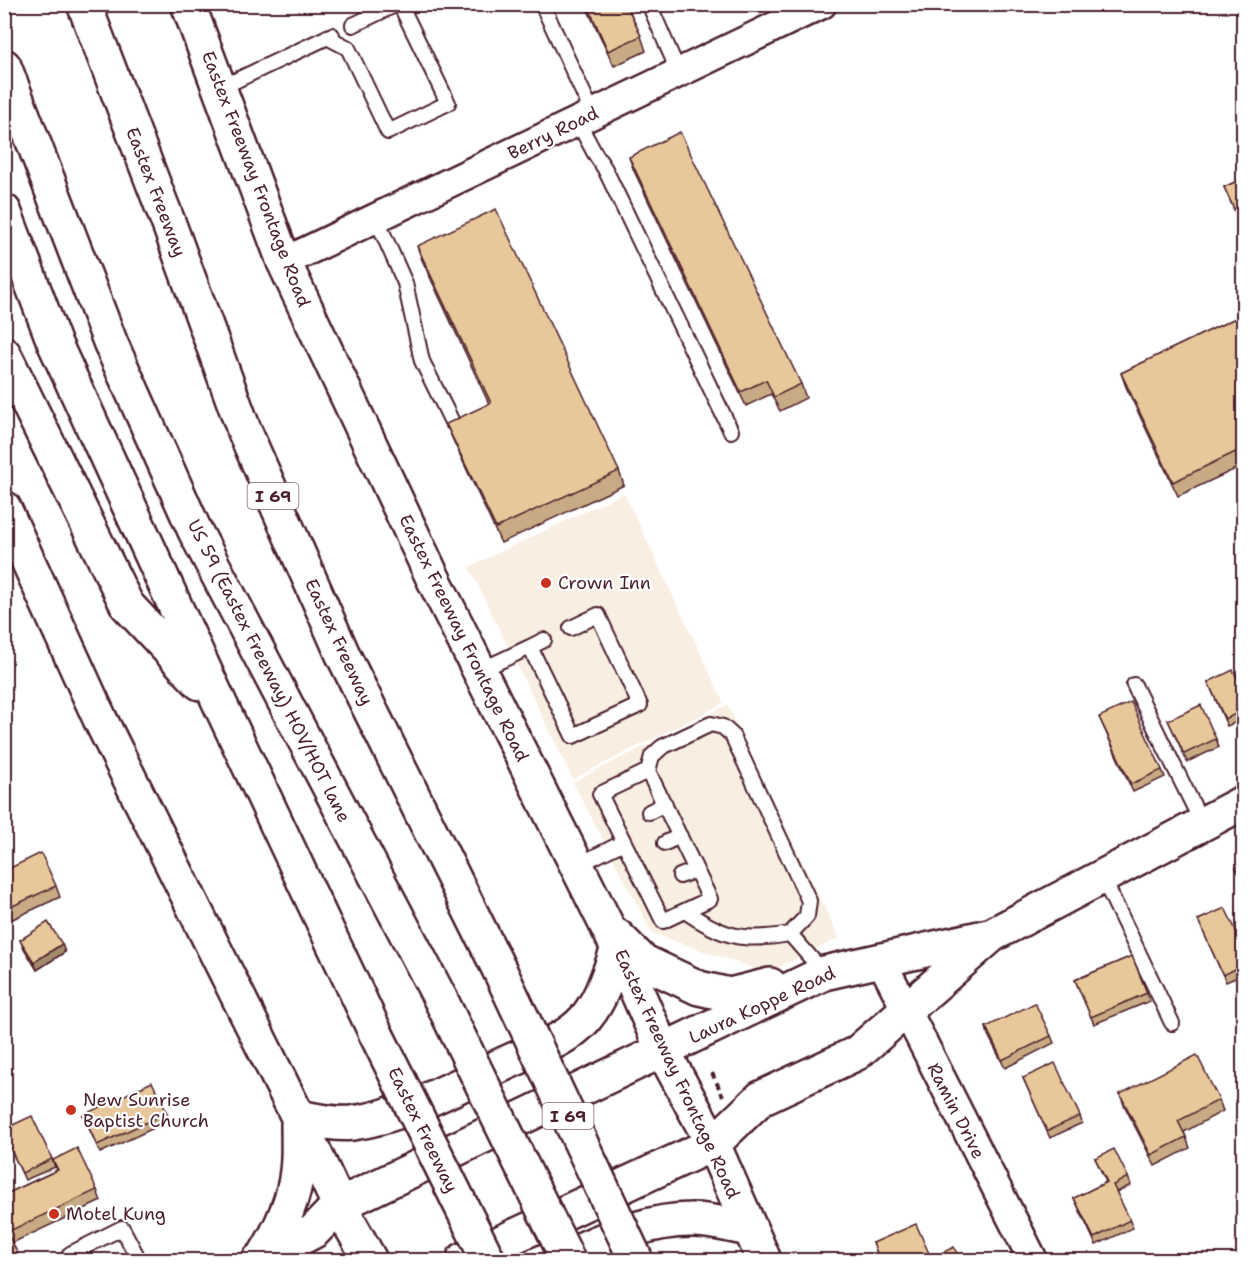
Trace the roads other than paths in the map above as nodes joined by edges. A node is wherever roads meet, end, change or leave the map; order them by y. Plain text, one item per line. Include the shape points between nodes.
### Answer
1 (84, 4) edge
2 (188, 4) edge
3 (399, 4) edge
4 (542, 4) edge
5 (665, 4) edge
6 (822, 4) edge
7 (650, 8) edge
8 (353, 25) dead end
9 (4, 66) edge
10 (679, 73) junction
11 (220, 88) junction
12 (586, 118) junction
13 (4, 211) edge
14 (376, 218) junction
15 (284, 262) junction
16 (4, 354) edge
17 (452, 422) edge
18 (731, 431) dead end
19 (4, 508) edge
20 (571, 628) dead end
21 (544, 640) dead end
22 (530, 647) junction
23 (480, 671) junction
24 (1134, 685) dead end
25 (220, 704) junction
26 (648, 771) junction
27 (1244, 802) edge
28 (665, 804) junction
29 (649, 812) dead end
30 (1202, 823) junction
31 (680, 837) junction
32 (624, 842) junction
33 (665, 843) dead end
34 (576, 866) junction
35 (696, 870) junction
36 (680, 876) dead end
37 (1102, 876) junction
38 (685, 911) junction
39 (790, 934) junction
40 (992, 935) junction
41 (612, 937) junction
42 (881, 960) junction
43 (824, 973) junction
44 (906, 1011) junction
45 (1172, 1023) dead end
46 (663, 1051) junction
47 (298, 1117) junction
48 (713, 1144) junction
49 (339, 1205) junction
50 (750, 1229) junction
51 (70, 1254) dead end
52 (261, 1259) edge
53 (139, 1260) edge
54 (370, 1260) edge
55 (463, 1260) edge
56 (488, 1260) edge
57 (559, 1260) edge
58 (568, 1260) edge
59 (636, 1260) edge
60 (764, 1260) edge
61 (1033, 1260) edge

1 - 59 main road, Eastex Freeway / I 69, bridge via 244,430 342,655 500,970
2 - 11 main road, Eastex Freeway Frontage Road
3 - 8 lane
3 - 11 lane via 448,103 388,132 348,48 330,36
4 - 12 lane
5 - 7 lane
6 - 10 street, Berry Road
7 - 10 lane
9 - 58 main road, US 59 (Eastex Freeway) HOV/HOT lane, bridge via 111,344 195,531 440,998
10 - 12 street, Berry Road
11 - 15 main road, Eastex Freeway Frontage Road
12 - 14 street, Berry Road
12 - 18 lane via 594,152
13 - 25 main road, Eastex Freeway via 54,342
14 - 15 street, Berry Road
14 - 17 lane via 405,283 422,361
15 - 23 main road, Eastex Freeway Frontage Road
16 - 25 main road via 128,605
19 - 47 main road via 100,719
20 - 22 lane via 598,615 640,705 573,736
21 - 22 lane
22 - 23 lane
23 - 34 main road, Eastex Freeway Frontage Road
24 - 30 lane
25 - 56 main road, Eastex Freeway, bridge via 376,1035
26 - 28 lane
26 - 32 lane via 600,794 621,825
26 - 39 lane via 652,756 662,747 711,724 732,735 809,901 807,916
27 - 30 main road, Laura Koppe Road
28 - 29 lane
28 - 31 lane
30 - 37 main road, Laura Koppe Road
31 - 33 lane
31 - 35 lane
32 - 34 lane
32 - 38 lane via 652,889 663,921
34 - 41 main road, Eastex Freeway Frontage Road
35 - 36 lane
35 - 38 lane via 710,899
37 - 40 main road, Laura Koppe Road
37 - 45 lane
38 - 39 lane via 709,928 737,938
39 - 43 lane
40 - 42 main road, Laura Koppe Road
40 - 44 main road, Laura Koppe Road
41 - 43 main road via 642,961 699,987 730,995
41 - 46 main road, Eastex Freeway Frontage Road
41 - 47 main road via 602,993 585,1019 559,1041 383,1116 353,1123
42 - 43 main road, Laura Koppe Road
42 - 44 street, Ramin Drive
43 - 46 main road, Laura Koppe Road
44 - 48 main road, Laura Koppe Road via 856,1053 761,1098
44 - 61 street, Ramin Drive
46 - 48 main road, Eastex Freeway Frontage Road
46 - 49 main road, Laura Koppe Road
47 - 49 main road
47 - 52 main road via 297,1171 292,1197 276,1236
48 - 50 main road, Eastex Freeway Frontage Road
48 - 55 main road, Laura Koppe Road
49 - 52 main road, Laura Koppe Road via 314,1231
49 - 54 main road
50 - 57 main road via 691,1220 663,1223 607,1237
50 - 60 main road, Eastex Freeway Frontage Road
51 - 53 lane via 122,1228

